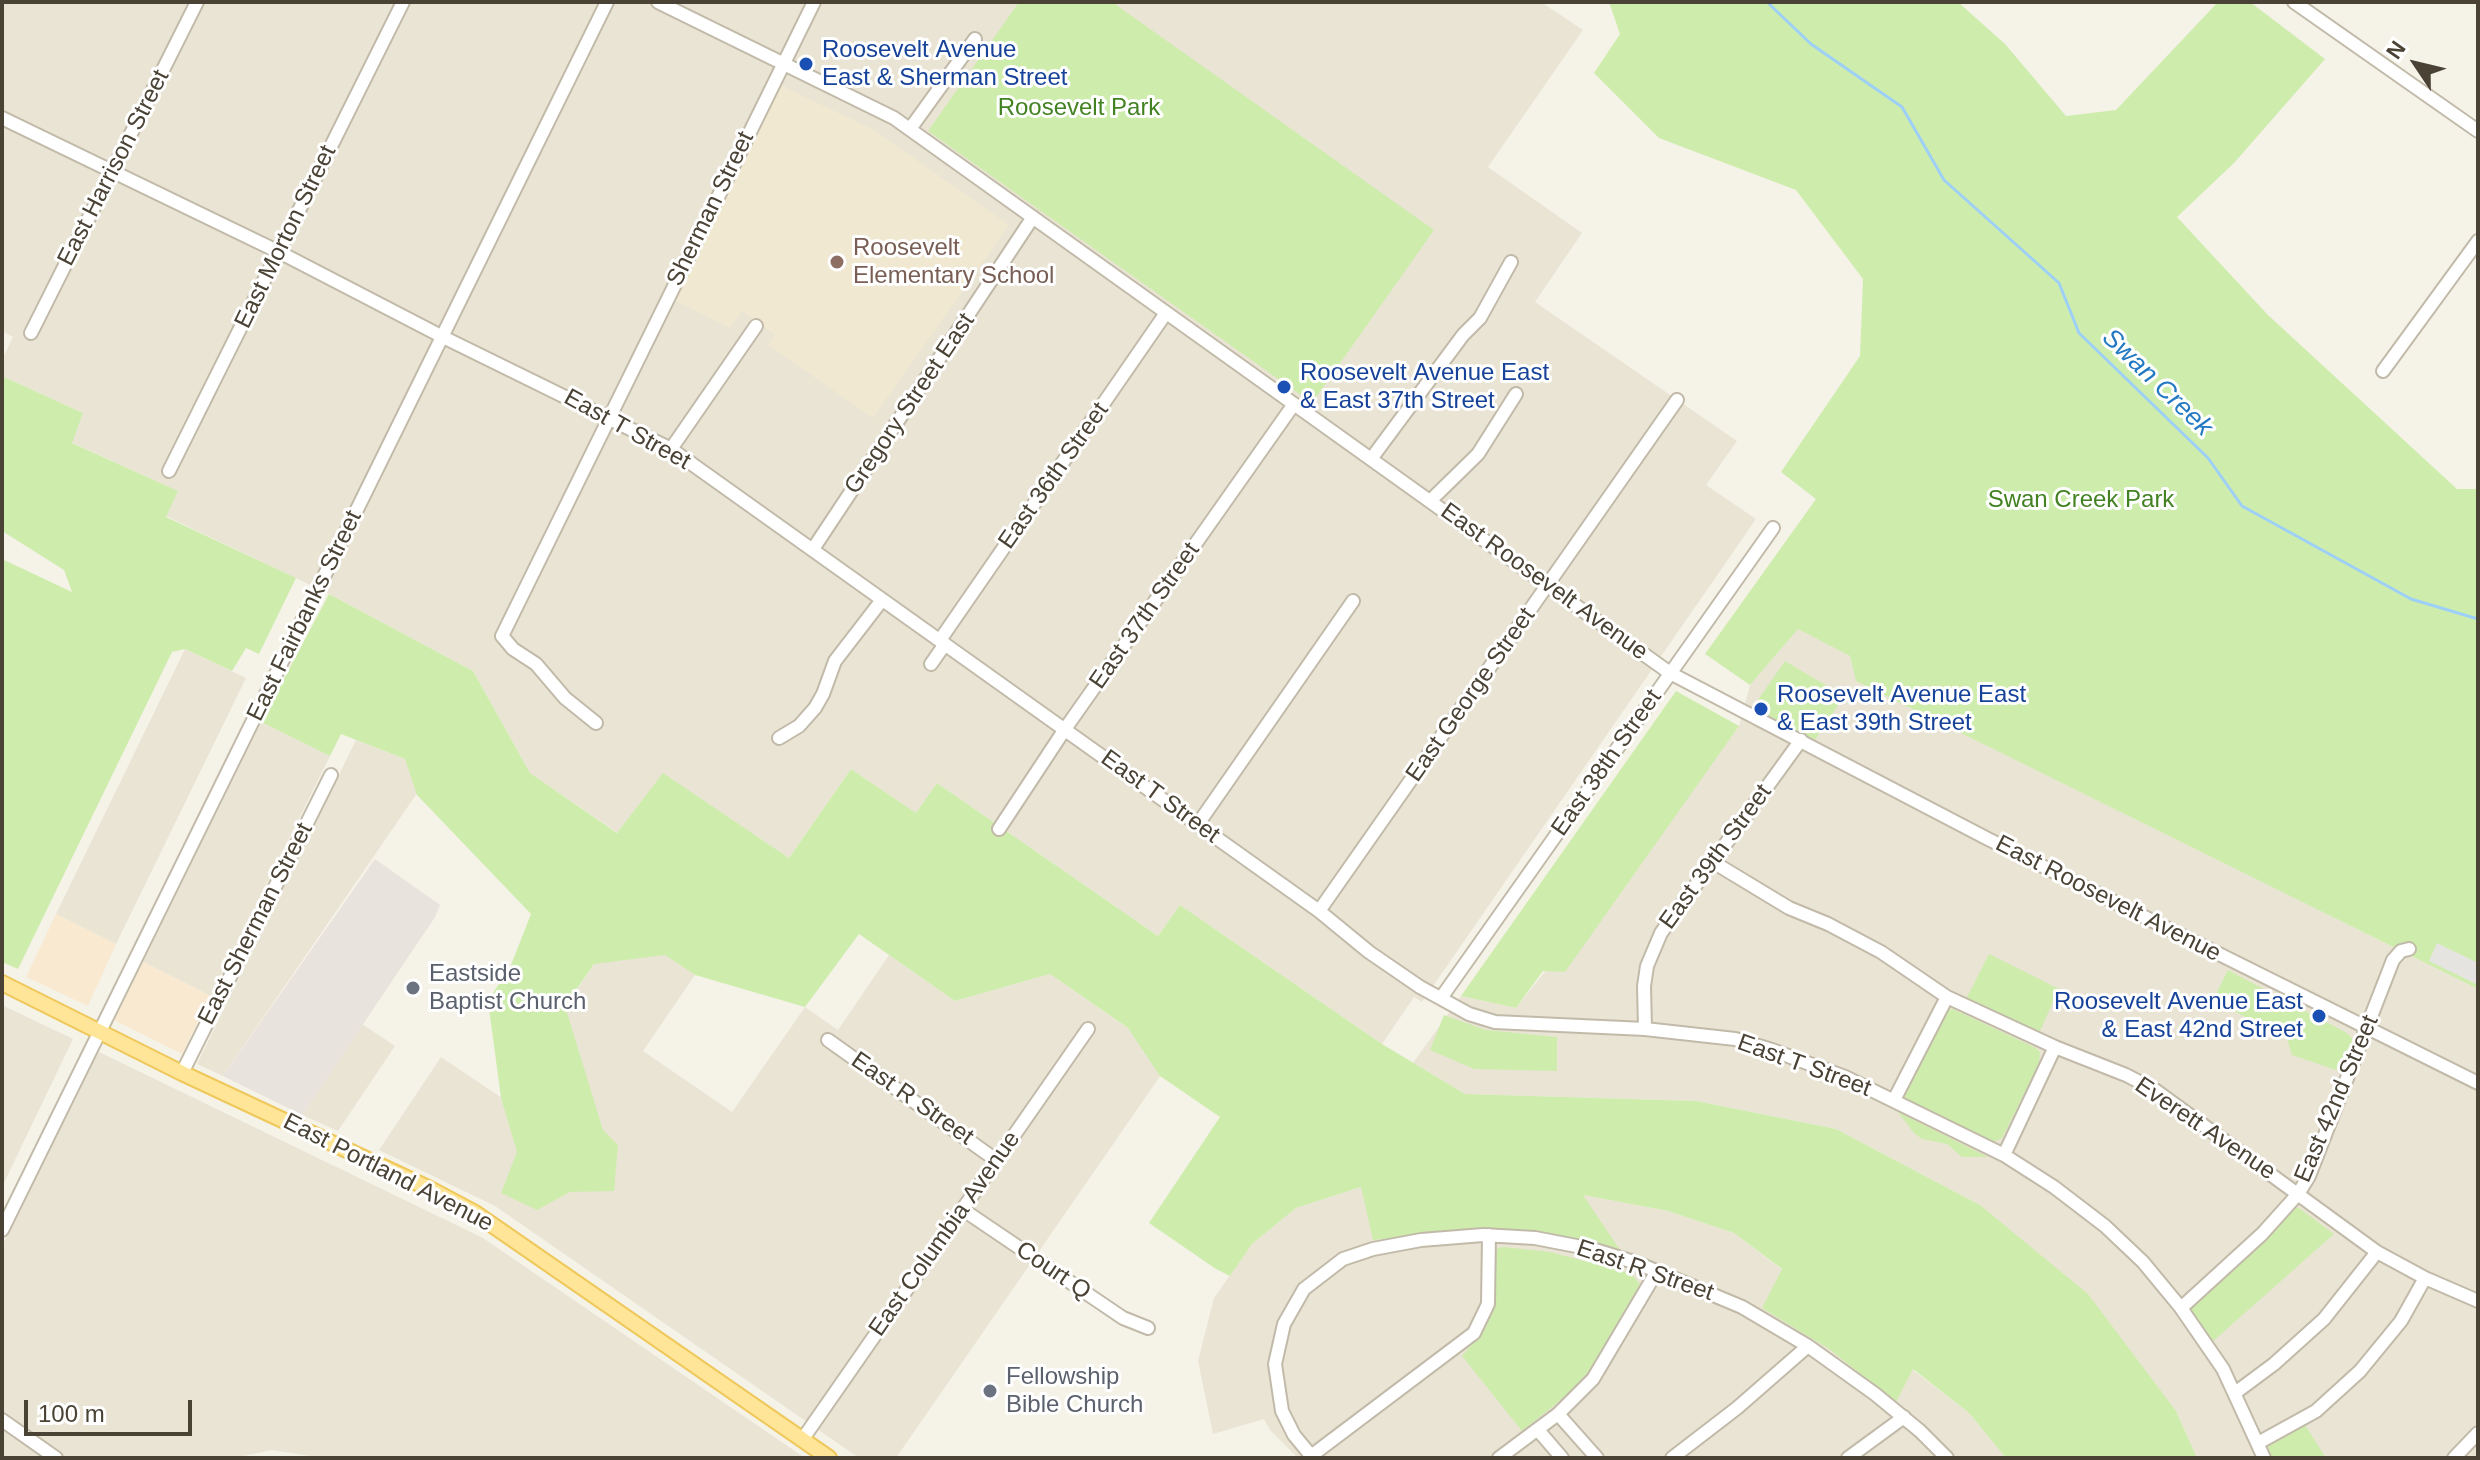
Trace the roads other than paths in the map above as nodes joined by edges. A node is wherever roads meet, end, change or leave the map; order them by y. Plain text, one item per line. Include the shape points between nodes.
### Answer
1 (197, 2) edge
2 (403, 2) edge
3 (607, 2) edge
4 (658, 2) edge
5 (814, 2) edge
6 (2294, 2) edge
7 (975, 39) dead end
8 (784, 64) junction
9 (2, 118) edge
10 (910, 129) junction
11 (2478, 131) edge
12 (113, 171) junction
13 (1033, 217) junction
14 (2478, 241) edge
15 (279, 252) junction
16 (1511, 262) dead end
17 (1166, 313) junction
18 (756, 326) dead end
19 (31, 333) dead end
20 (443, 337) junction
21 (2383, 371) dead end
22 (1516, 394) dead end
23 (1677, 400) dead end
24 (1294, 404) junction
25 (610, 417) junction
26 (671, 449) junction
27 (1371, 459) junction
28 (169, 471) dead end
29 (1430, 501) junction
30 (1773, 528) dead end
31 (813, 549) junction
32 (1547, 586) junction
33 (882, 600) junction
34 (1353, 601) dead end
35 (943, 642) junction
36 (931, 664) dead end
37 (1670, 673) junction
38 (596, 723) dead end
39 (1065, 729) junction
40 (779, 738) dead end
41 (1801, 740) junction
42 (331, 775) dead end
43 (1198, 824) junction
44 (999, 829) dead end
45 (1713, 862) junction
46 (1319, 911) junction
47 (2409, 949) dead end
48 (2, 983) edge
49 (1947, 997) junction
50 (1441, 998) junction
51 (1088, 1029) dead end
52 (1645, 1029) junction
53 (2367, 1029) junction
54 (101, 1032) junction
55 (828, 1040) dead end
56 (2055, 1047) junction
57 (182, 1073) junction
58 (2478, 1083) edge
59 (1894, 1100) junction
60 (2004, 1155) junction
61 (996, 1160) junction
62 (2298, 1194) junction
63 (962, 1209) junction
64 (2, 1230) edge
65 (1489, 1235) junction
66 (2377, 1252) junction
67 (1657, 1271) junction
68 (2425, 1278) junction
69 (2478, 1301) edge
70 (2181, 1308) junction
71 (1148, 1328) dead end
72 (1808, 1346) junction
73 (2235, 1393) junction
74 (1558, 1414) junction
75 (1904, 1417) junction
76 (2, 1420) edge
77 (1538, 1430) junction
78 (2478, 1433) edge
79 (802, 1440) junction
80 (2258, 1443) junction
81 (38, 1453) edge
82 (1312, 1457) edge
83 (56, 1458) edge
84 (829, 1458) edge
85 (1499, 1458) edge
86 (1562, 1458) edge
87 (1597, 1458) edge
88 (1672, 1458) edge
89 (1848, 1458) edge
90 (1947, 1458) edge
91 (2264, 1458) edge
92 (2454, 1458) edge

1 - 12 street, East Harrison Street
2 - 15 street, East Morton Street
3 - 20 street, East Fairbanks Street
4 - 8 street, East Roosevelt Avenue
5 - 8 street, Sherman Street
6 - 11 street
7 - 10 street
8 - 10 street, East Roosevelt Avenue
8 - 25 street, Sherman Street
9 - 12 street, East T Street
10 - 13 street, East Roosevelt Avenue
12 - 15 street, East T Street
12 - 19 street, East Harrison Street
13 - 17 street, East Roosevelt Avenue
13 - 31 street, Gregory Street East
14 - 21 street
15 - 20 street, East T Street
15 - 28 street, East Morton Street
16 - 27 street via 1480,318
17 - 24 street, East Roosevelt Avenue
17 - 35 street, East 36th Street
18 - 26 street
20 - 25 street, East T Street
20 - 54 street, East Fairbanks Street
22 - 29 street via 1478,454
23 - 32 street, East George Street
24 - 27 street, East Roosevelt Avenue
24 - 39 street, East 37th Street
25 - 26 street, East T Street
25 - 38 street via 502,636
26 - 31 street, East T Street
27 - 29 street, East Roosevelt Avenue
29 - 32 street, East Roosevelt Avenue
30 - 37 street, East 38th Street
31 - 33 street, East T Street
32 - 37 street, East Roosevelt Avenue
32 - 46 street, East George Street
33 - 35 street, East T Street
33 - 40 street via 835,661 815,708
34 - 43 street
35 - 36 street, East 36th Street
35 - 39 street, East T Street
37 - 41 street, East Roosevelt Avenue
37 - 50 street, East 38th Street
39 - 43 street, East T Street
39 - 44 street, East 37th Street
41 - 45 street, East 39th Street
41 - 53 street, East Roosevelt Avenue
42 - 57 street, East Sherman Street
43 - 46 street, East T Street
45 - 49 street, Everett Avenue via 1789,908 1881,952
45 - 52 street, East 39th Street via 1652,949 1644,986
46 - 50 street, East T Street via 1369,952
47 - 53 street, East 42nd Street via 2393,960
48 - 54 main road, East Portland Avenue
49 - 56 street, Everett Avenue
49 - 59 street
50 - 52 street, East T Street via 1495,1022
51 - 61 street, East Columbia Avenue
52 - 59 street, East T Street via 1735,1039
53 - 58 street, East Roosevelt Avenue
53 - 62 street, East 42nd Street
54 - 57 main road, East Portland Avenue
54 - 64 street, East Fairbanks Street
55 - 61 street, East R Street
56 - 60 street
56 - 62 street, Everett Avenue via 2155,1090
57 - 79 main road, East Portland Avenue via 475,1213
59 - 60 street, East T Street
60 - 70 street, East T Street via 2105,1226
61 - 63 street, East Columbia Avenue
62 - 66 street, Everett Avenue
62 - 70 street, East 42nd Street
63 - 71 street, Court Q via 1123,1318
63 - 79 street, East Columbia Avenue
65 - 67 street, East R Street via 1565,1243
65 - 82 street via 1488,1304 1474,1333
65 - 82 street, East R Street via 1373,1249 1343,1259 1304,1289 1284,1324 1275,1364 1282,1411
66 - 68 street, Everett Avenue
66 - 73 street via 2324,1319
67 - 72 street, East R Street via 1742,1307
67 - 74 street via 1593,1379
68 - 69 street, Everett Avenue
68 - 80 street via 2401,1321 2360,1371 2316,1411
70 - 73 street, East T Street
72 - 75 street, East R Street
72 - 88 street
73 - 80 street, East T Street
74 - 77 street
74 - 87 street
75 - 89 street
75 - 90 street, East R Street
76 - 81 street
77 - 85 street
77 - 86 street
78 - 92 street
79 - 84 main road, East Portland Avenue
80 - 91 street, East T Street
81 - 83 street

